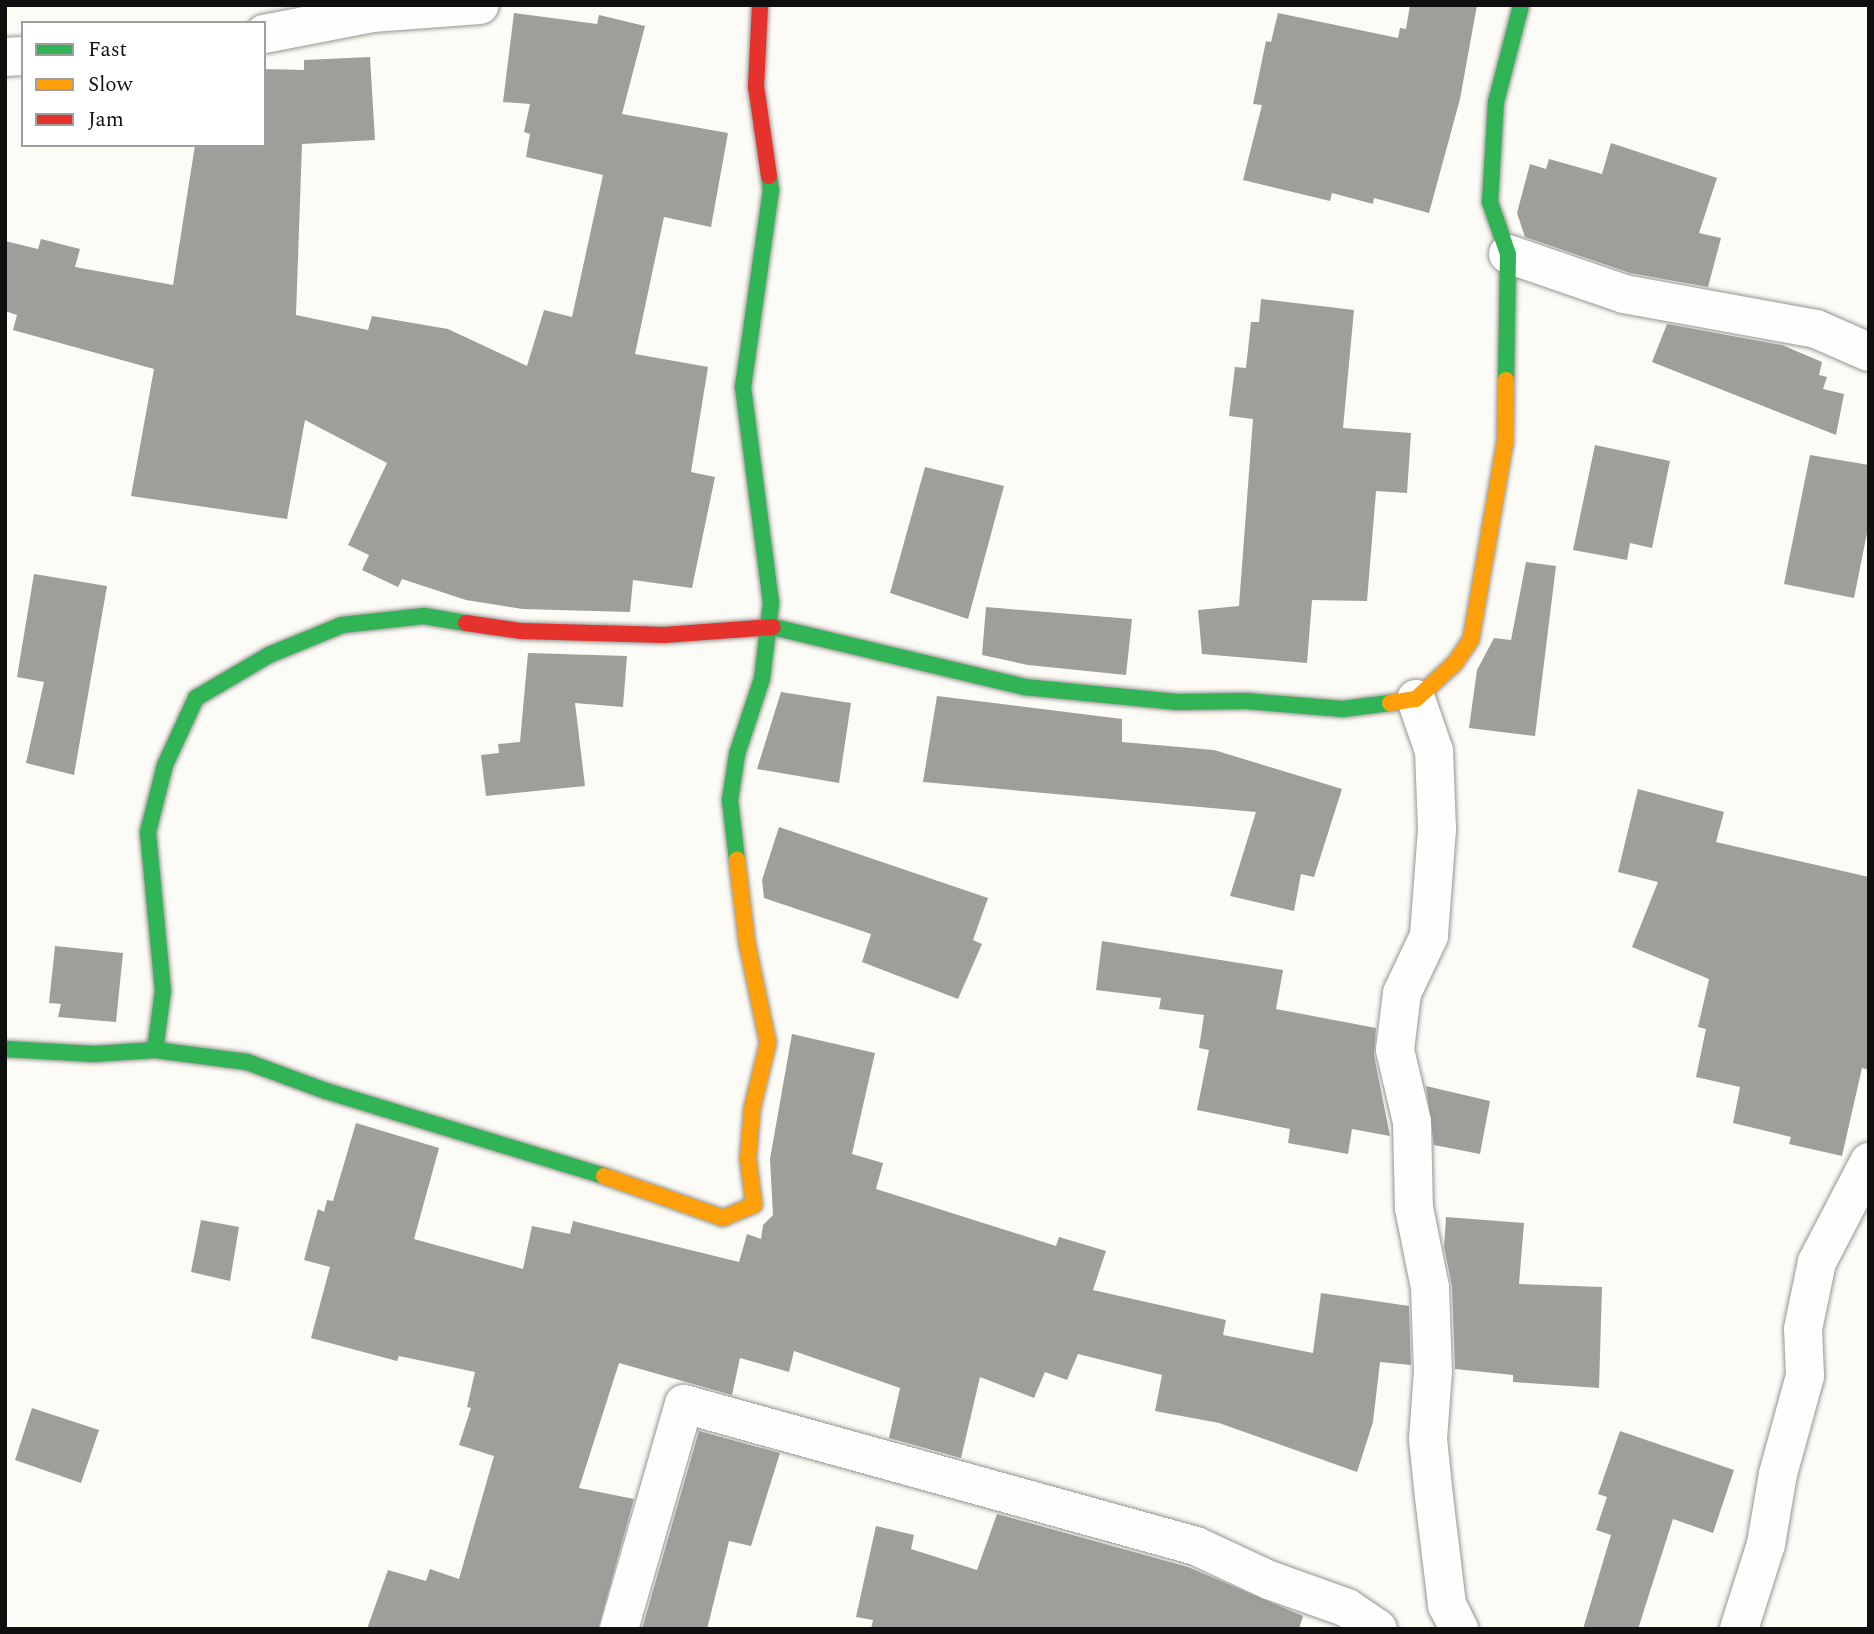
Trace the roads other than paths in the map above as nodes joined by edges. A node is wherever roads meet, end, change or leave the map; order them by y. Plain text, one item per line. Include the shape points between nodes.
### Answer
1 (480, 5) edge
2 (760, 5) edge
3 (1521, 5) edge
4 (266, 34) edge
5 (1508, 254) junction
6 (1869, 352) edge
7 (768, 626) junction
8 (1416, 699) junction
9 (5, 1049) edge
10 (155, 1050) junction
11 (1869, 1162) edge
12 (619, 1629) edge
13 (1377, 1629) edge
14 (1459, 1629) edge
15 (1739, 1629) edge

1 - 4 street via 372,13
2 - 7 street via 756,86 771,190 743,387 771,603
3 - 5 street via 1496,102 1490,202
5 - 6 street via 1623,293 1816,330
5 - 8 street via 1504,443 1471,639 1455,663
7 - 8 street via 1024,687 1177,702 1245,701 1343,709
7 - 10 street via 664,635 521,631 424,616 342,625 269,654 196,698 165,765 148,832 163,991
7 - 10 street via 762,679 737,754 730,800 747,943 768,1043 752,1109 748,1159 754,1205 723,1218 693,1211 633,1185 326,1091 247,1062
8 - 14 street via 1434,751 1437,829 1429,936 1402,993 1395,1050 1412,1122 1414,1208 1430,1287 1433,1371 1428,1438 1434,1497 1447,1605
9 - 10 street via 94,1054
11 - 15 street via 1817,1262 1802,1329 1805,1376 1778,1474 1766,1544
12 - 13 street via 684,1404 1196,1546 1269,1580 1347,1608

